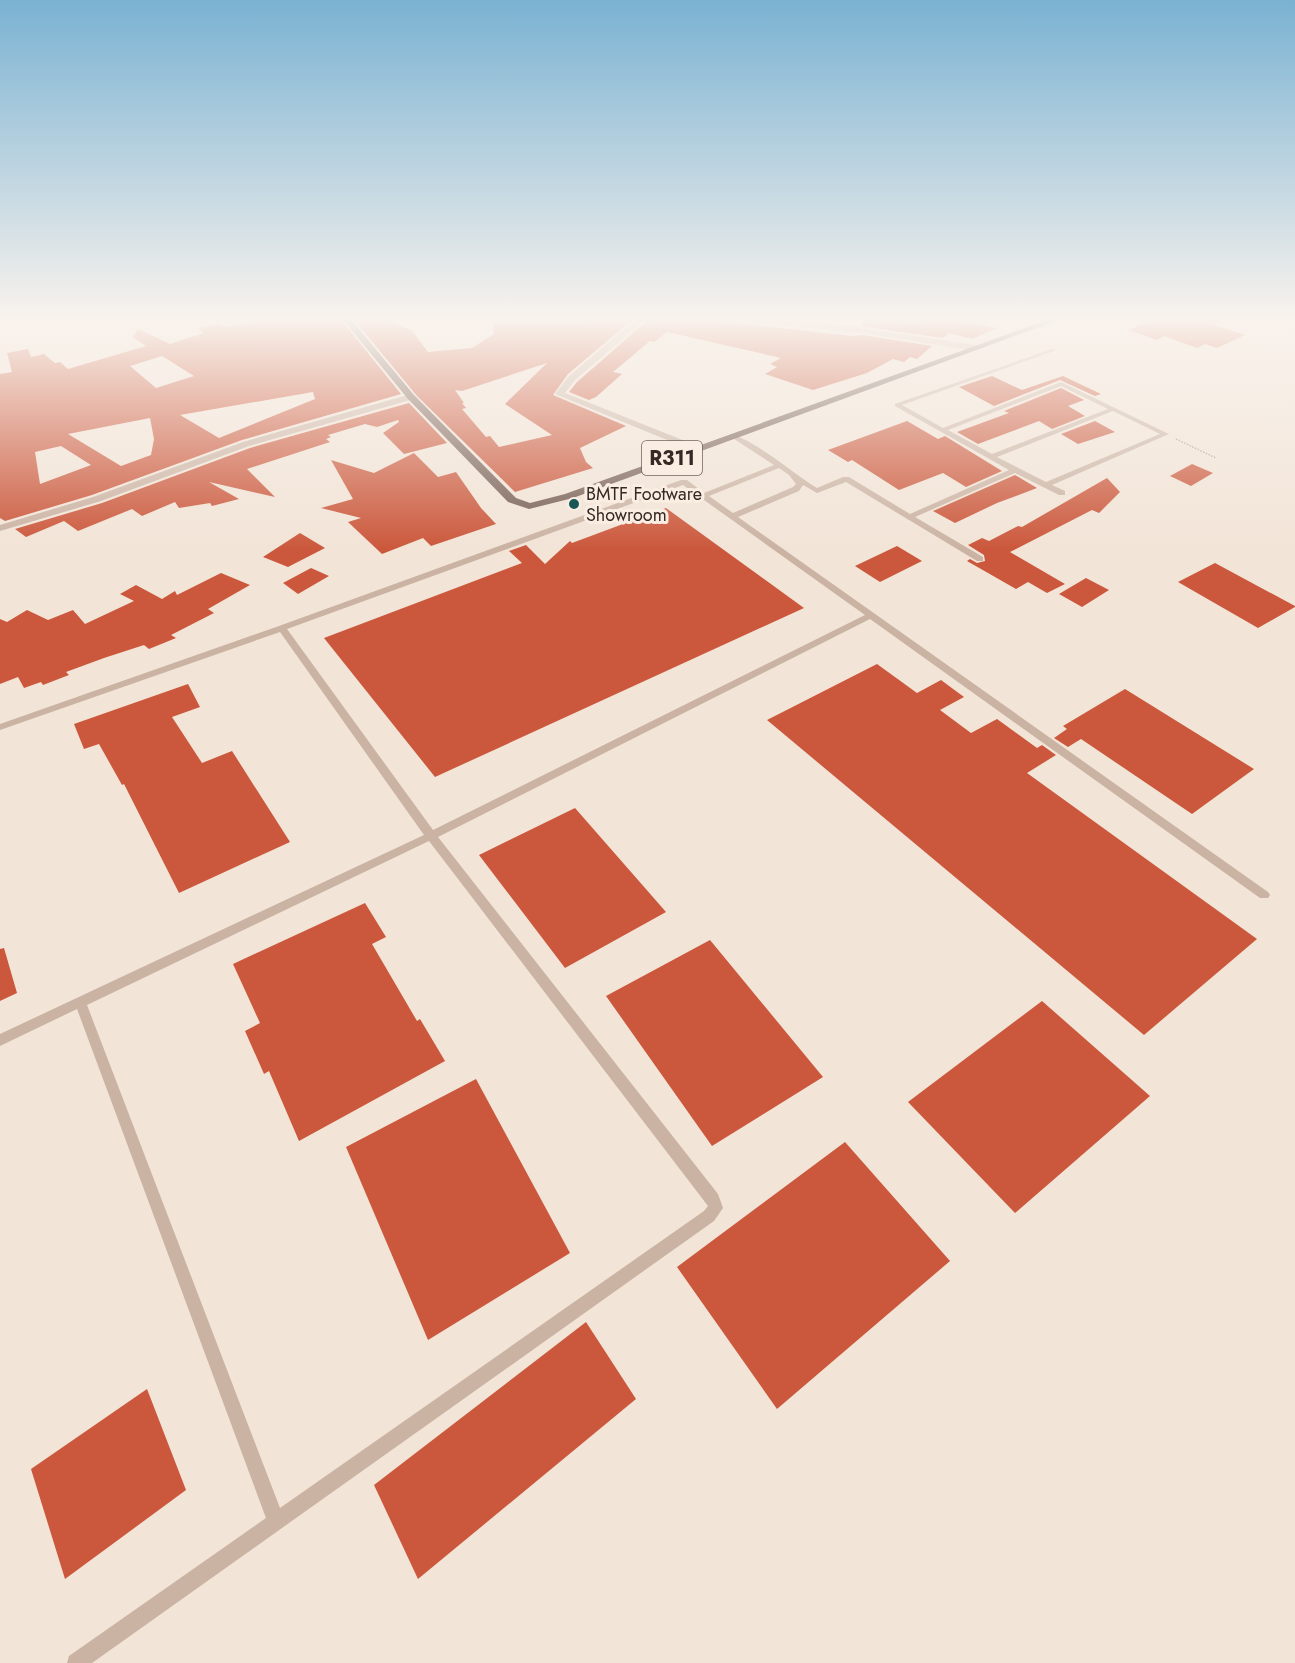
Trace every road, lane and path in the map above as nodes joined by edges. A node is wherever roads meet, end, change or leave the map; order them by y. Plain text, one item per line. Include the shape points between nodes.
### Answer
1 (408, 394) edge
2 (560, 394) edge
3 (850, 394) edge
4 (930, 394) edge
5 (1036, 394) edge
6 (1081, 394) edge
7 (411, 397) junction
8 (1113, 409) junction
9 (943, 430) junction
10 (1166, 434) junction
11 (733, 436) junction
12 (696, 449) junction
13 (992, 457) junction
14 (1216, 458) dead end
15 (780, 465) junction
16 (1015, 470) junction
17 (798, 480) junction
18 (1046, 485) junction
19 (1062, 493) dead end
20 (704, 496) junction
21 (733, 516) junction
22 (909, 517) junction
23 (0, 528) edge
24 (980, 559) dead end
25 (872, 615) junction
26 (282, 628) junction
27 (0, 727) edge
28 (431, 836) junction
29 (1264, 895) dead end
30 (80, 1002) junction
31 (0, 1040) edge
32 (276, 1521) junction
33 (76, 1663) edge

1 - 7 main road, R311
2 - 12 street
3 - 11 main road, R311
4 - 9 lane via 897,405
5 - 9 lane
6 - 8 lane
7 - 12 main road, R311 via 512,500 529,506 569,496
7 - 23 street via 246,444 97,499
8 - 10 lane
8 - 13 lane
9 - 13 lane
10 - 14 path
10 - 18 lane
11 - 12 main road, R311
11 - 15 lane
13 - 16 lane
15 - 17 lane
15 - 20 lane
16 - 18 lane
16 - 22 lane
17 - 21 lane via 796,489
17 - 22 lane via 817,491 846,479
18 - 19 lane
20 - 21 lane
20 - 26 lane via 684,482
21 - 25 lane
22 - 24 lane
25 - 28 lane
25 - 29 lane
26 - 27 lane
26 - 28 lane
28 - 30 lane
28 - 32 lane via 713,1199 716,1208 710,1216
30 - 31 lane
30 - 32 lane
32 - 33 lane

